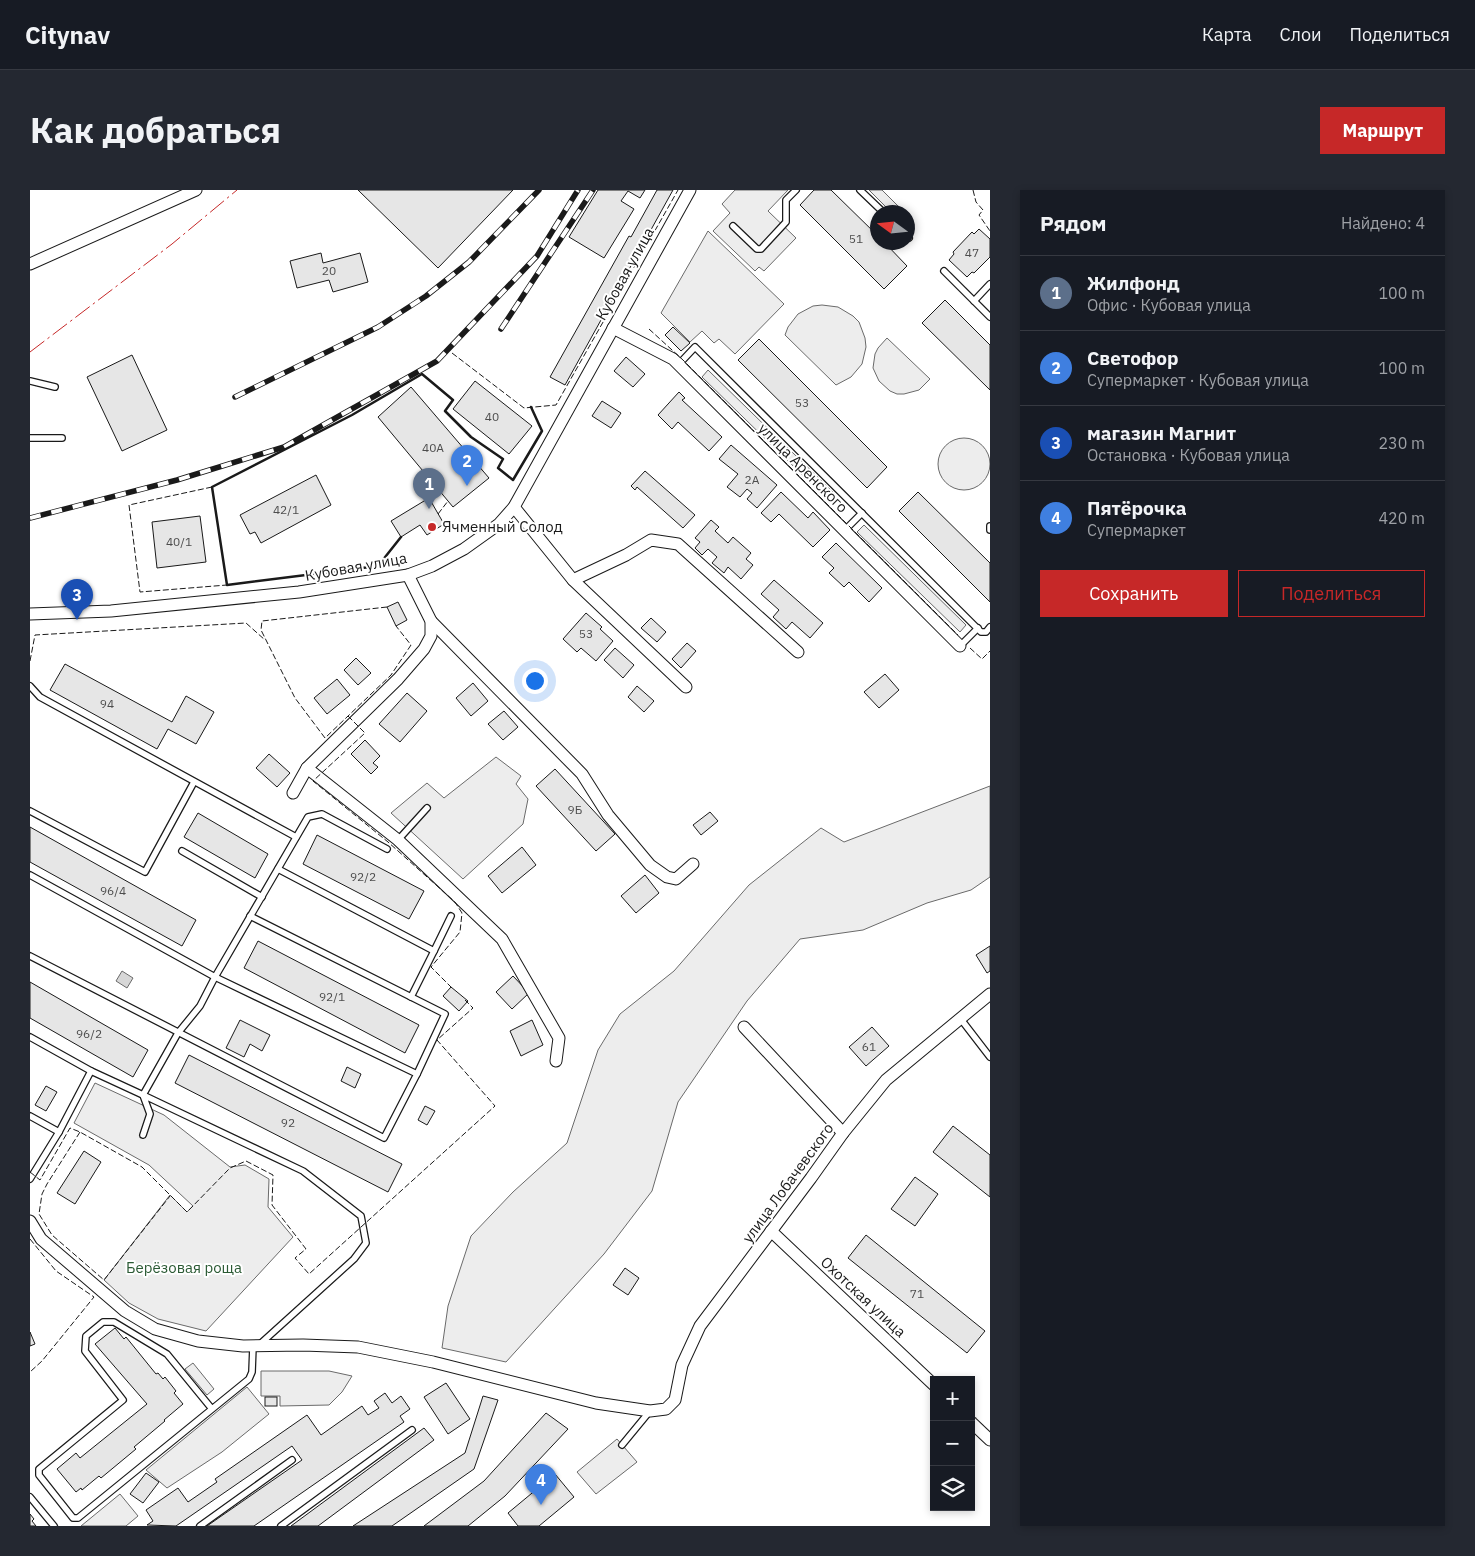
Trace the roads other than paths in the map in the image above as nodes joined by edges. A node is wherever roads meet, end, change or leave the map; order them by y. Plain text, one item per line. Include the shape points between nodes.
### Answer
1 (196, 190) edge
2 (690, 190) edge
3 (796, 190) edge
4 (860, 190) edge
5 (876, 205) edge
6 (733, 226) dead end
7 (30, 264) edge
8 (944, 271) dead end
9 (990, 284) edge
10 (974, 301) junction
11 (990, 317) edge
12 (613, 328) junction
13 (679, 364) junction
14 (30, 381) edge
15 (55, 387) dead end
16 (30, 438) edge
17 (62, 438) dead end
18 (514, 507) junction
19 (862, 513) junction
20 (990, 526) edge
21 (844, 530) junction
22 (990, 530) edge
23 (408, 575) junction
24 (573, 580) junction
25 (30, 614) edge
26 (431, 621) junction
27 (990, 627) edge
28 (978, 628) junction
29 (960, 646) joint
30 (798, 652) dead end
31 (30, 686) edge
32 (686, 687) dead end
33 (307, 768) junction
34 (194, 782) junction
35 (293, 793) dead end
36 (428, 808) dead end
37 (30, 811) edge
38 (296, 837) junction
39 (398, 840) junction
40 (387, 849) dead end
41 (182, 851) dead end
42 (694, 864) dead end
43 (278, 869) junction
44 (30, 875) edge
45 (262, 896) junction
46 (250, 916) junction
47 (451, 916) dead end
48 (434, 951) junction
49 (30, 956) edge
50 (215, 977) junction
51 (990, 994) edge
52 (411, 997) junction
53 (960, 1018) junction
54 (744, 1028) dead end
55 (178, 1034) junction
56 (30, 1037) edge
57 (990, 1057) edge
58 (556, 1061) dead end
59 (91, 1071) junction
60 (417, 1074) junction
61 (143, 1095) junction
62 (30, 1116) edge
63 (59, 1132) junction
64 (843, 1134) junction
65 (143, 1135) dead end
66 (30, 1179) edge
67 (30, 1220) edge
68 (771, 1231) junction
69 (255, 1346) junction
70 (930, 1382) edge
71 (212, 1409) junction
72 (650, 1411) junction
73 (975, 1426) edge
74 (412, 1430) dead end
75 (990, 1440) edge
76 (622, 1445) dead end
77 (292, 1460) dead end
78 (30, 1497) edge
79 (54, 1526) edge
80 (200, 1526) edge
81 (281, 1526) edge

1 - 7 street
2 - 12 street, Кубовая улица
3 - 6 lane via 786,200 786,222 761,249 756,249
4 - 5 lane
8 - 10 lane
9 - 10 lane
10 - 11 lane
12 - 13 street, улица Аренского via 670,356
12 - 18 street, Кубовая улица
13 - 19 lane via 695,347
13 - 21 street, улица Аренского
14 - 15 lane
16 - 17 lane
18 - 23 street, Кубовая улица via 499,524 464,550
18 - 24 street
19 - 21 lane
19 - 28 lane
20 - 22 lane
21 - 29 street, улица Аренского
23 - 25 street, Кубовая улица via 299,592 111,611
23 - 26 street
24 - 30 street via 652,540 678,544
24 - 32 street
26 - 33 street via 431,636 424,649
26 - 42 street via 582,774 608,815 650,865 676,879
27 - 28 lane via 983,632
28 - 29 lane
31 - 34 lane via 40,697
33 - 35 street
33 - 39 street
34 - 37 lane via 145,872
34 - 38 lane
36 - 39 lane
38 - 40 lane via 308,817 322,814
38 - 43 lane
39 - 58 street via 502,939 559,1038
41 - 45 lane
43 - 45 lane
43 - 48 lane
44 - 50 lane
45 - 46 lane
46 - 50 lane
46 - 52 lane
47 - 48 lane
48 - 52 lane
49 - 55 lane
50 - 55 lane via 200,1006
50 - 60 lane
51 - 53 street, улица Лобачевского
52 - 60 lane via 446,1014
53 - 57 lane
53 - 64 street, улица Лобачевского via 886,1080
54 - 64 street
55 - 60 lane via 384,1138
55 - 61 lane
56 - 59 lane
59 - 61 lane
59 - 63 lane
61 - 65 lane via 150,1114
61 - 69 lane via 303,1171 361,1216 366,1243 354,1259
62 - 63 lane
63 - 66 lane
64 - 68 street, улица Лобачевского
67 - 69 street via 41,1239 125,1311 154,1329 198,1341
68 - 70 street, Охотская улица
68 - 72 street, улица Лобачевского via 700,1326 682,1365 675,1400 666,1410
69 - 71 lane via 251,1376
69 - 72 street via 358,1347 433,1362 596,1403
71 - 71 lane via 167,1354 114,1322 103,1322 86,1336 85,1351 123,1400 39,1469 39,1475 73,1518 78,1518
72 - 76 lane
73 - 75 street
74 - 81 lane
77 - 80 lane
78 - 79 lane

